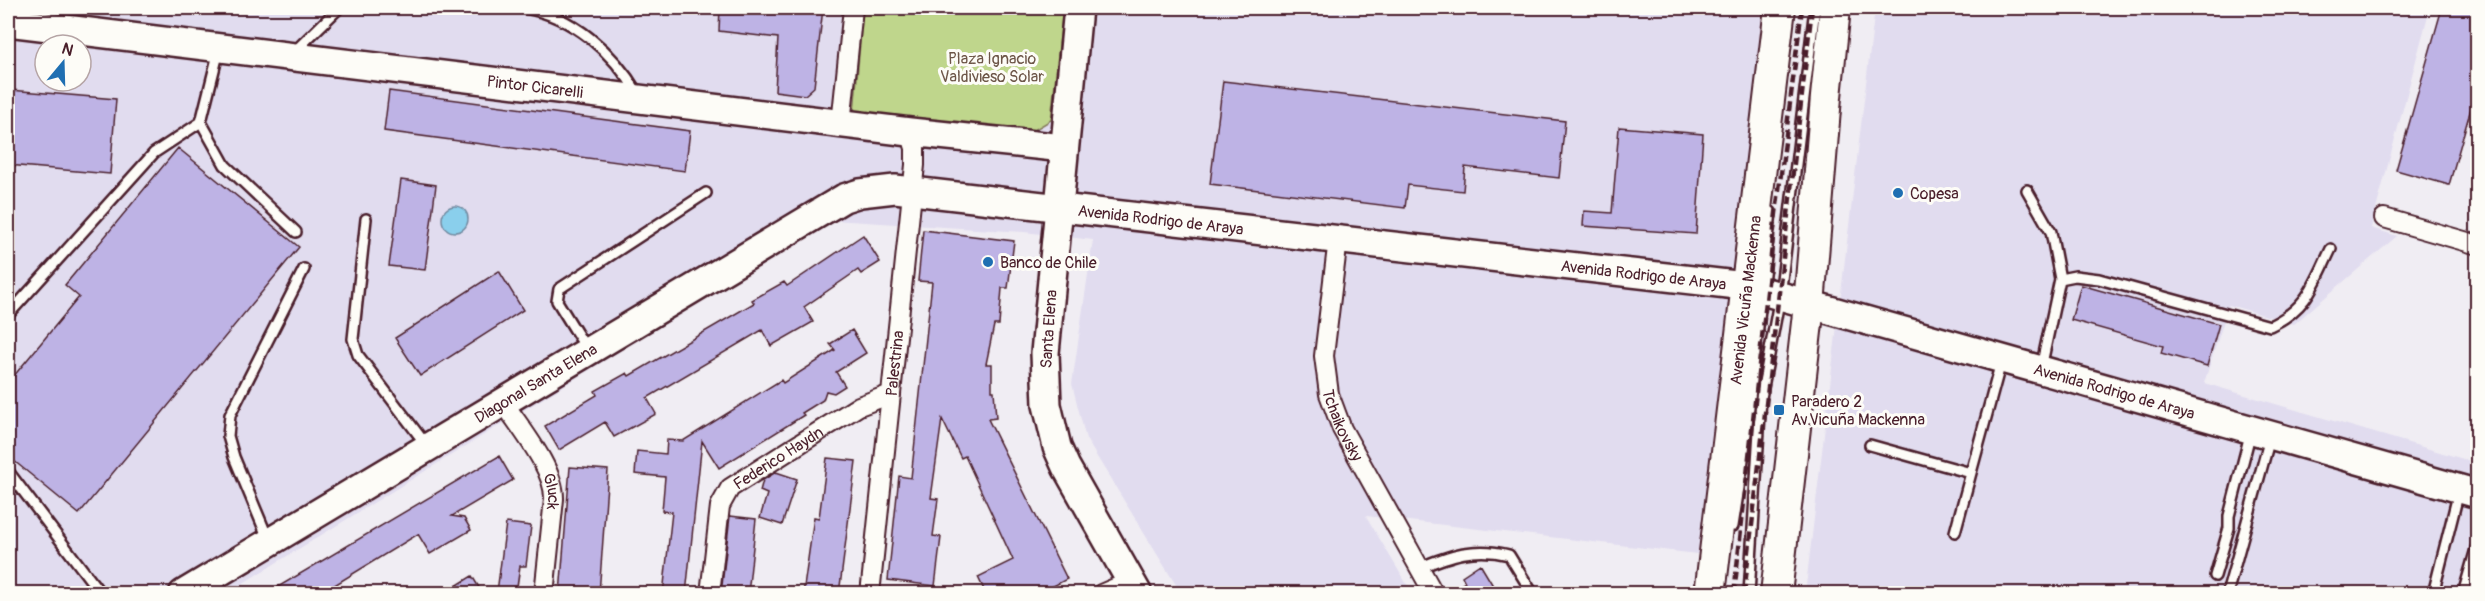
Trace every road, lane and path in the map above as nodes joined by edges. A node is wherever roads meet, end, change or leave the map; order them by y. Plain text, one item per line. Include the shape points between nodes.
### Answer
1 (339, 8) edge
2 (525, 8) edge
3 (853, 8) edge
4 (1078, 8) edge
5 (1780, 8) edge
6 (1815, 8) edge
7 (1835, 8) edge
8 (8, 22) edge
9 (220, 48) junction
10 (290, 57) junction
11 (641, 98) junction
12 (201, 122) junction
13 (842, 124) junction
14 (910, 132) junction
15 (1064, 148) junction
16 (904, 189) junction
17 (2027, 190) dead end
18 (706, 193) dead end
19 (1772, 203) dead end
20 (1058, 208) junction
21 (2384, 218) dead end
22 (366, 219) dead end
23 (296, 232) dead end
24 (1338, 239) junction
25 (2478, 245) edge
26 (2331, 249) dead end
27 (304, 269) dead end
28 (2060, 279) junction
29 (1762, 291) junction
30 (1809, 305) junction
31 (8, 315) edge
32 (588, 352) junction
33 (2002, 360) junction
34 (2040, 370) junction
35 (891, 394) junction
36 (504, 403) junction
37 (2261, 433) junction
38 (1870, 445) dead end
39 (429, 448) junction
40 (8, 471) edge
41 (1971, 473) junction
42 (2469, 491) edge
43 (1955, 532) dead end
44 (1731, 539) dead end
45 (269, 542) junction
46 (2478, 542) edge
47 (1419, 568) junction
48 (2215, 576) dead end
49 (1135, 587) edge
50 (101, 594) edge
51 (183, 594) edge
52 (544, 594) edge
53 (710, 594) edge
54 (870, 594) edge
55 (1101, 594) edge
56 (1434, 594) edge
57 (1533, 594) edge
58 (1710, 594) edge
59 (1749, 594) edge
60 (1776, 594) edge
61 (2227, 594) edge
62 (2433, 594) edge
63 (2463, 594) edge

1 - 10 lane
2 - 11 lane via 544,11 581,30 625,72
3 - 13 street
4 - 15 main road, Santa Elena
5 - 29 main road, Avenida Vicuña Mackenna
6 - 29 lane
7 - 30 main road
8 - 9 main road, Pintor Cicarelli
9 - 10 main road, Pintor Cicarelli
9 - 12 lane
10 - 11 main road, Pintor Cicarelli
11 - 13 main road, Pintor Cicarelli
12 - 23 lane via 225,165
12 - 31 lane via 154,153
13 - 14 main road, Pintor Cicarelli
14 - 15 main road, Pintor Cicarelli
14 - 16 street, Palestrina via 915,148
15 - 20 main road, Santa Elena
16 - 20 main road, Avenida Rodrigo de Araya
16 - 32 main road, Diagonal Santa Elena via 844,198
16 - 35 street, Palestrina
17 - 28 lane via 2051,232
18 - 32 lane via 559,289 557,301
19 - 29 lane
20 - 24 main road, Avenida Rodrigo de Araya
20 - 49 main road, Santa Elena via 1045,353 1047,405 1066,467
21 - 25 street
22 - 39 lane via 353,339 358,355
24 - 29 main road, Avenida Rodrigo de Araya
24 - 47 street, Tchaikovsky via 1324,356 1329,394 1342,429
26 - 28 lane via 2308,297 2290,316 2270,326 2098,279
27 - 45 lane via 230,415 228,436 234,457
28 - 34 lane
29 - 30 main road, Avenida Rodrigo de Araya
29 - 44 lane
29 - 58 main road, Avenida Vicuña Mackenna
29 - 59 lane via 1761,398
30 - 33 main road, Avenida Rodrigo de Araya
30 - 60 main road
32 - 36 main road, Diagonal Santa Elena
33 - 34 main road, Avenida Rodrigo de Araya
33 - 41 lane
34 - 37 main road, Avenida Rodrigo de Araya
35 - 53 street, Federico Haydn via 860,406 730,488 720,506
35 - 54 street, Palestrina
36 - 39 main road, Diagonal Santa Elena
36 - 52 street, Gluck via 553,484
37 - 42 main road, Avenida Rodrigo de Araya
37 - 48 lane via 2229,516
37 - 61 lane
38 - 41 lane
39 - 45 main road, Diagonal Santa Elena
40 - 50 lane
41 - 43 lane
42 - 62 lane
45 - 51 main road, Diagonal Santa Elena
46 - 63 lane
47 - 56 street, Tchaikovsky
47 - 57 lane via 1456,553 1495,551 1509,555
49 - 55 street

